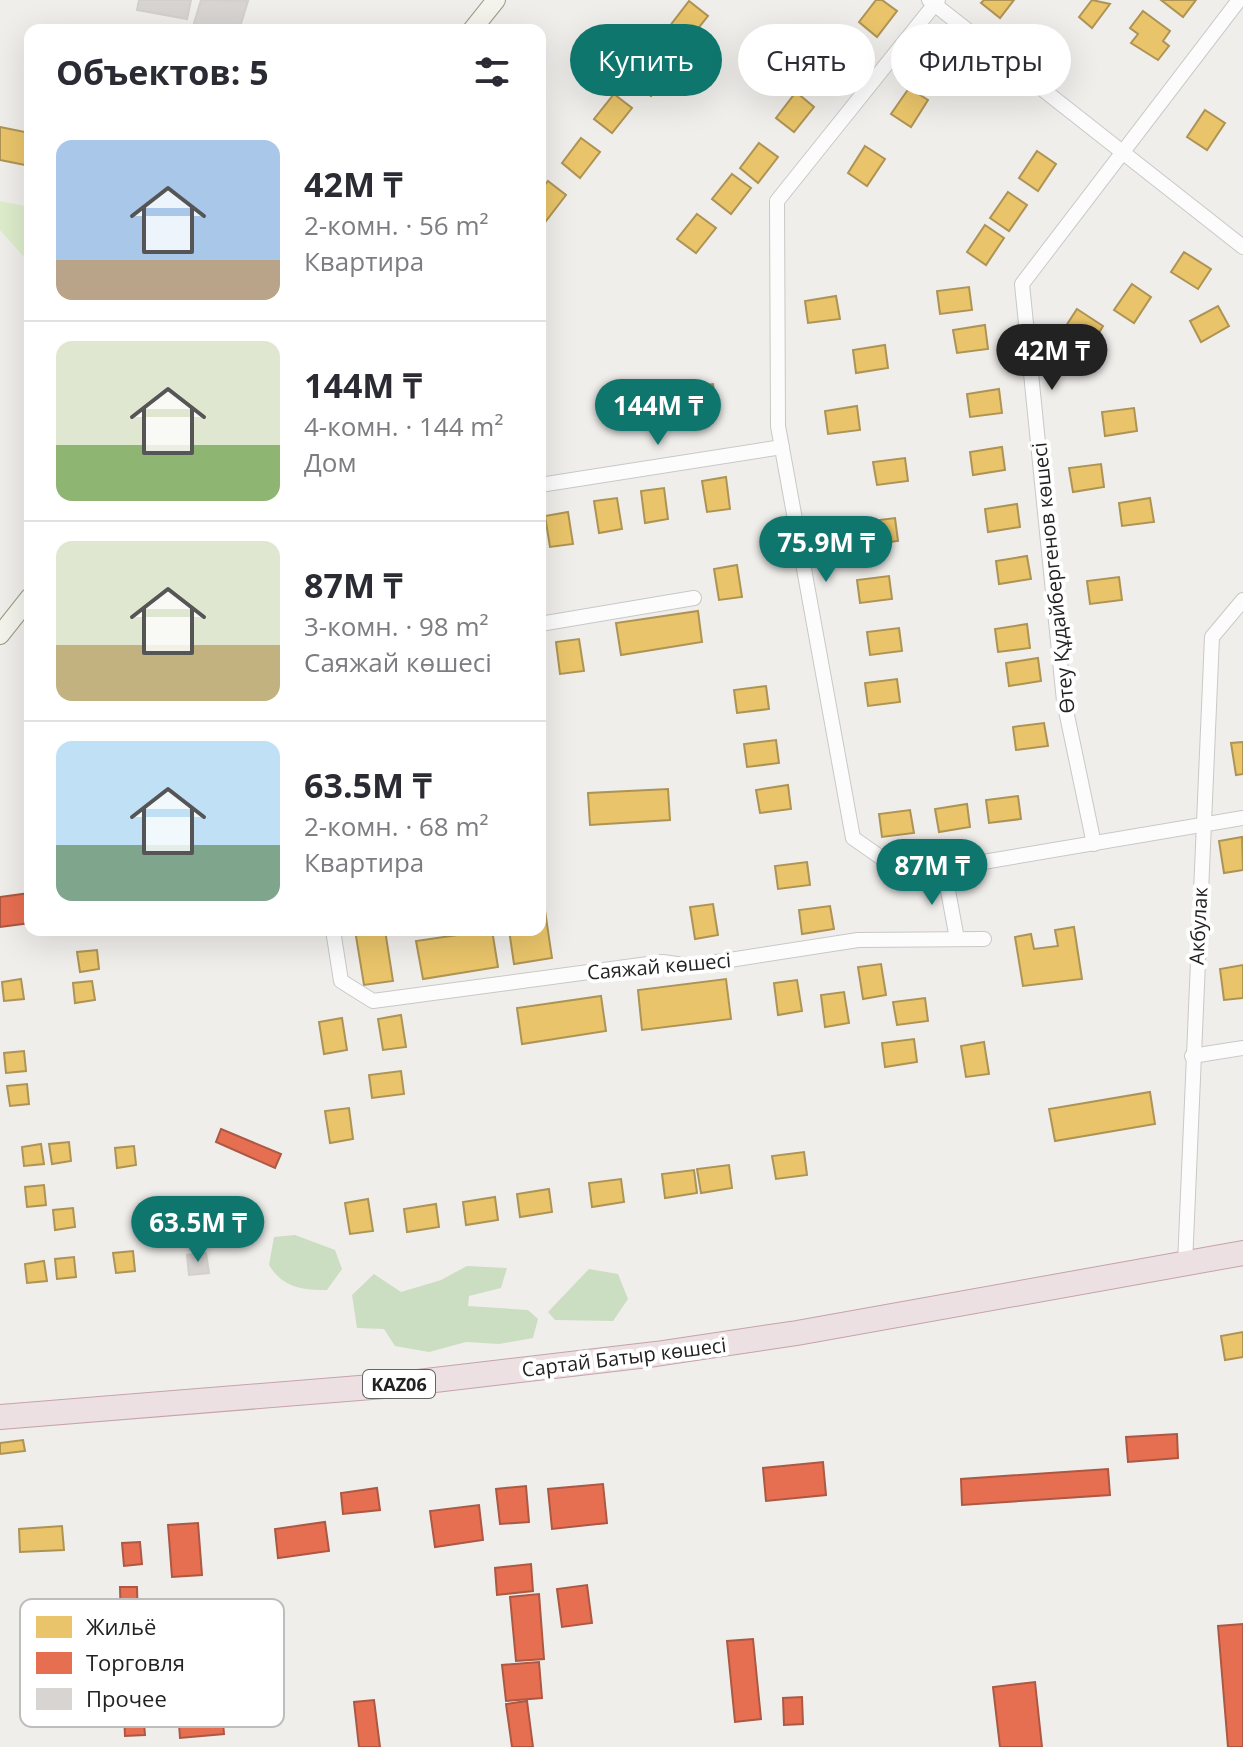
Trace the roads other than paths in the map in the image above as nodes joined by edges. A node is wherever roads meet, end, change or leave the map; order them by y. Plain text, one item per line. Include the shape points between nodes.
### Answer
1 (496, 0) edge
2 (1239, 0) edge
3 (934, 1) edge
4 (477, 24) edge
5 (1119, 153) junction
6 (1243, 247) edge
7 (782, 447) junction
8 (546, 484) edge
9 (694, 598) dead end
10 (1243, 600) edge
11 (24, 605) edge
12 (546, 623) edge
13 (0, 635) edge
14 (1243, 818) edge
15 (1203, 825) junction
16 (1094, 844) junction
17 (944, 869) junction
18 (334, 936) edge
19 (957, 939) junction
20 (984, 939) dead end
21 (1243, 1048) edge
22 (1192, 1056) junction
23 (1243, 1253) edge
24 (1185, 1264) junction
25 (0, 1417) edge

1 - 4 street
2 - 5 street, Өтеу Құдайбергенов көшесі
3 - 5 street
3 - 7 street via 777,201
5 - 6 street
5 - 16 street, Өтеу Құдайбергенов көшесі via 1022,284 1064,701
7 - 8 street
7 - 17 street via 853,838 906,875
9 - 12 street
10 - 15 street, Акбулак via 1212,637
11 - 13 street
14 - 15 street
15 - 16 street
15 - 22 street, Акбулак
16 - 17 street
17 - 19 street
18 - 19 street, Саяжай көшесі via 341,981 373,1001 663,962 691,966 858,940
19 - 20 street, Саяжай көшесі
21 - 22 street
22 - 24 street, Акбулак
23 - 24 highway, Сартай Батыр көшесі / KАZ06
24 - 25 highway, Сартай Батыр көшесі / KАZ06 via 656,1354 384,1386

